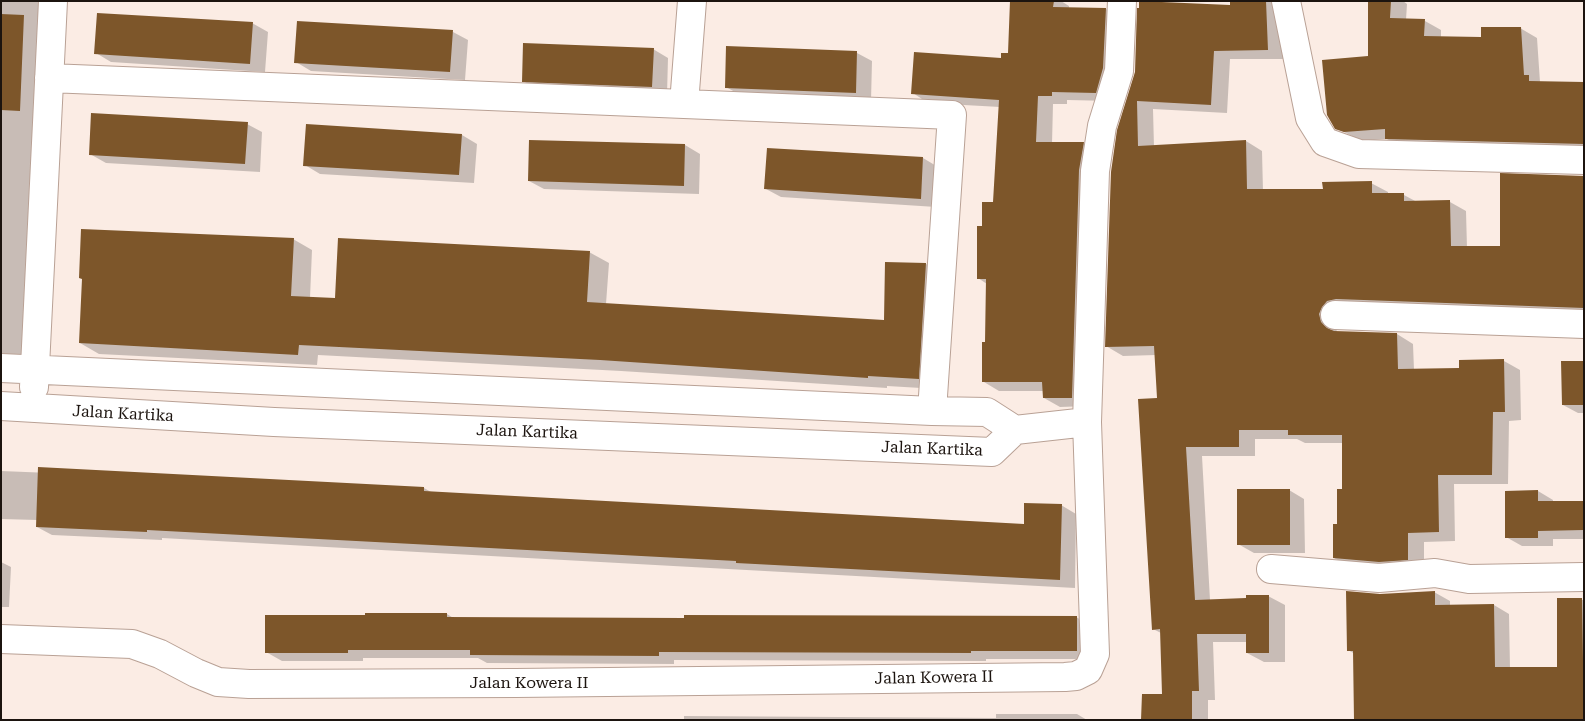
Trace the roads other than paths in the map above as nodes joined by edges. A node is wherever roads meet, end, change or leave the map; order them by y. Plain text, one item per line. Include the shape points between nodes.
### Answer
1 (53, 1) edge
2 (692, 1) edge
3 (1122, 1) edge
4 (1286, 1) edge
5 (49, 78) junction
6 (684, 104) junction
7 (1584, 160) edge
8 (1336, 315) dead end
9 (1584, 324) edge
10 (1, 368) edge
11 (35, 370) junction
12 (1, 406) edge
13 (32, 408) junction
14 (932, 411) junction
15 (1087, 422) junction
16 (1015, 430) junction
17 (1272, 569) dead end
18 (1584, 577) edge
19 (1, 639) edge

1 - 5 street
2 - 6 street
3 - 15 street, Jalan Kowera II via 1120,71 1102,126 1095,171
4 - 7 street via 1310,118 1325,142 1359,154
5 - 6 street
5 - 11 street
6 - 14 street via 952,116
8 - 9 street
10 - 11 street
11 - 13 street
11 - 14 street
12 - 13 street, Jalan Kartika
13 - 16 street, Jalan Kartika via 274,422 992,452
14 - 16 street via 987,412
15 - 16 street
15 - 19 street, Jalan Kowera II via 1095,654 1088,670 1076,676 249,684 218,682 132,644
17 - 18 street via 1379,578 1435,573 1469,579

